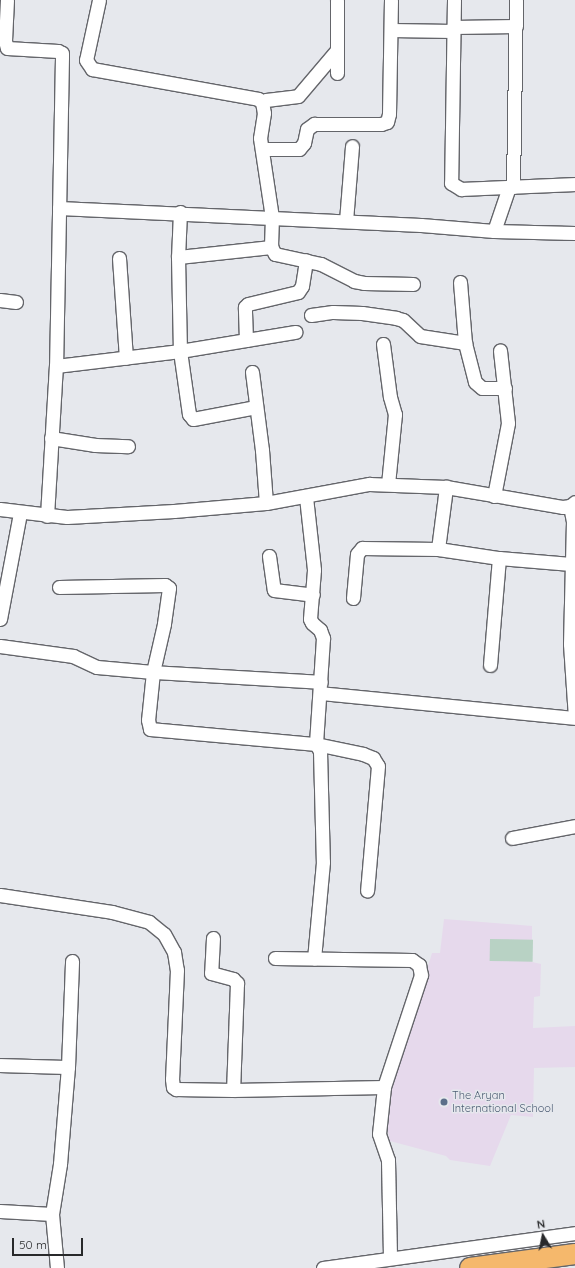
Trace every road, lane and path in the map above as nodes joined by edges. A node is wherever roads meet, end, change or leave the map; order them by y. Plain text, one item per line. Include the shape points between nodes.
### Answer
1 (7, 0) edge
2 (99, 0) edge
3 (337, 0) edge
4 (391, 0) edge
5 (454, 0) edge
6 (516, 0) edge
7 (516, 26) junction
8 (453, 29) junction
9 (391, 30) junction
10 (337, 50) junction
11 (337, 73) dead end
12 (262, 102) junction
13 (352, 146) dead end
14 (262, 149) junction
15 (575, 184) edge
16 (511, 187) junction
17 (59, 208) junction
18 (180, 212) junction
19 (272, 217) junction
20 (346, 221) junction
21 (494, 231) junction
22 (575, 233) edge
23 (271, 247) junction
24 (178, 257) junction
25 (119, 258) dead end
26 (306, 260) junction
27 (460, 282) dead end
28 (413, 284) dead end
29 (0, 300) edge
30 (16, 302) dead end
31 (311, 315) dead end
32 (295, 332) dead end
33 (246, 340) junction
34 (465, 342) junction
35 (383, 344) dead end
36 (500, 350) dead end
37 (180, 351) junction
38 (126, 358) junction
39 (56, 366) junction
40 (252, 372) dead end
41 (505, 388) junction
42 (256, 407) junction
43 (52, 438) junction
44 (128, 446) dead end
45 (388, 484) junction
46 (446, 488) junction
47 (494, 496) junction
48 (306, 497) junction
49 (266, 503) junction
50 (572, 504) edge
51 (0, 509) edge
52 (20, 512) junction
53 (47, 516) junction
54 (438, 549) junction
55 (269, 556) dead end
56 (500, 558) junction
57 (5, 561) edge
58 (572, 569) edge
59 (59, 587) dead end
60 (313, 595) junction
61 (353, 598) dead end
62 (572, 611) edge
63 (0, 620) edge
64 (0, 646) edge
65 (490, 665) dead end
66 (153, 672) junction
67 (320, 687) junction
68 (575, 718) edge
69 (316, 744) junction
70 (575, 826) edge
71 (512, 838) dead end
72 (367, 892) dead end
73 (0, 896) edge
74 (213, 938) dead end
75 (275, 958) dead end
76 (314, 959) junction
77 (72, 961) dead end
78 (0, 1065) edge
79 (68, 1067) junction
80 (384, 1087) junction
81 (233, 1090) junction
82 (0, 1211) edge
83 (52, 1214) junction
84 (575, 1233) edge
85 (575, 1254) edge
86 (390, 1258) junction
87 (57, 1268) edge
88 (323, 1268) edge
89 (470, 1268) edge

1 - 17 street via 6,48 62,53
2 - 12 street via 86,60 92,69 258,99
3 - 10 street
4 - 9 street
5 - 8 street
6 - 7 street
7 - 8 street
7 - 16 street
8 - 9 street
8 - 16 street via 451,183 461,189
9 - 14 street via 387,122 314,124 307,129 304,143 299,149
10 - 11 street
10 - 12 street via 298,96
12 - 14 street
13 - 20 street
14 - 19 street
15 - 16 street
16 - 21 street
17 - 18 street
17 - 39 street
18 - 19 street
18 - 24 street
19 - 20 street
19 - 23 street
20 - 21 street
21 - 22 street
23 - 24 street
23 - 26 street via 272,252 277,255
24 - 37 street
25 - 38 street
26 - 28 street via 354,281
26 - 33 street via 302,286 298,292 248,304 245,307
27 - 34 street
29 - 30 street
31 - 34 street via 362,312 403,320 420,336
32 - 33 street
33 - 37 street
34 - 41 street via 478,386
35 - 45 street via 390,397 395,414
36 - 41 street
37 - 38 street
37 - 42 street via 193,419
38 - 39 street
39 - 43 street
40 - 42 street
41 - 47 street via 508,431
42 - 49 street
43 - 44 street via 95,445
43 - 53 street
45 - 46 street
45 - 48 street via 355,486
46 - 47 street
46 - 54 street
47 - 50 street via 563,507
48 - 49 street
48 - 60 street via 314,570
49 - 53 street via 174,511
50 - 58 street
51 - 52 street
52 - 53 street
52 - 57 street
54 - 56 street
54 - 61 street via 368,547 359,550
55 - 60 street via 274,590
56 - 58 street
56 - 65 street
57 - 63 street
58 - 62 street
59 - 66 street via 167,586 169,591 164,624
60 - 67 street via 310,619 320,630 323,638
62 - 68 street
64 - 66 street via 73,656 97,667
66 - 67 street
66 - 69 street via 148,720 150,729
67 - 68 street
67 - 69 street
69 - 72 street via 363,754 373,758 378,766
69 - 76 street via 320,752 323,862
70 - 71 street
73 - 81 street via 112,912 149,922 164,934 174,952 177,970 172,1084 176,1089 185,1090
74 - 81 street via 211,973 233,979 237,983
75 - 76 street
76 - 80 street via 412,960 419,966 421,975
77 - 79 street
78 - 79 street
79 - 83 street via 60,1164
80 - 81 street
80 - 86 street via 379,1134 388,1160
82 - 83 street
83 - 87 street
84 - 86 street
85 - 89 highway
86 - 88 street

